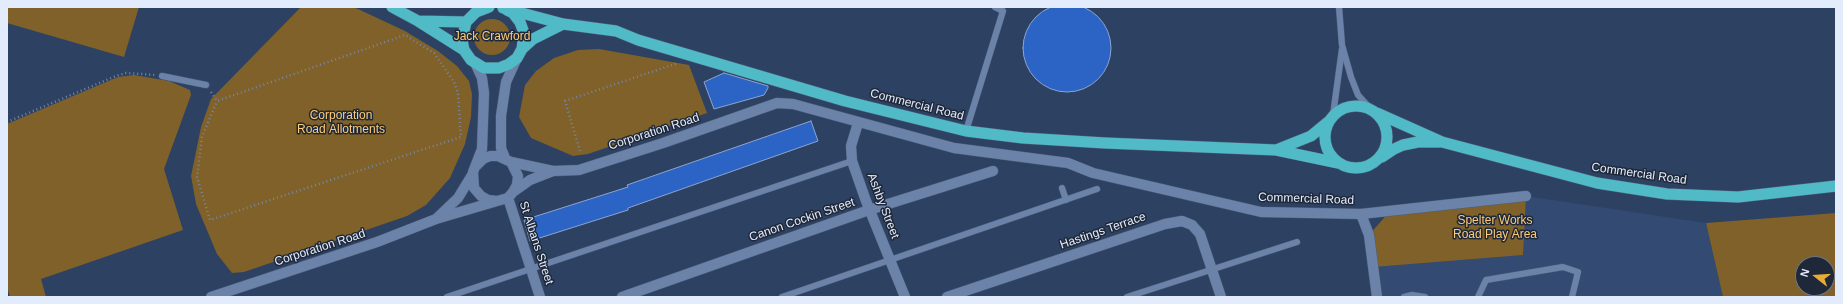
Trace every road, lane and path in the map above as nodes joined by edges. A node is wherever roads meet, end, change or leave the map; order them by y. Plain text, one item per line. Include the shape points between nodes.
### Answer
1 (392, 7) edge
2 (489, 7) edge
3 (995, 7) edge
4 (1339, 7) edge
5 (501, 8) edge
6 (477, 9) edge
7 (418, 21) junction
8 (466, 22) junction
9 (563, 24) junction
10 (1342, 45) junction
11 (464, 50) junction
12 (678, 51) junction
13 (519, 53) junction
14 (475, 63) junction
15 (162, 76) joint
16 (206, 85) joint
17 (217, 101) junction
18 (761, 109) joint
19 (1374, 111) junction
20 (1331, 118) junction
21 (7, 122) edge
22 (858, 123) junction
23 (966, 131) junction
24 (1442, 142) junction
25 (1276, 150) junction
26 (580, 151) dead end
27 (508, 160) junction
28 (852, 160) junction
29 (1338, 163) junction
30 (1373, 163) junction
31 (475, 169) junction
32 (553, 171) junction
33 (993, 171) dead end
34 (1836, 186) edge
35 (1062, 188) dead end
36 (1097, 189) dead end
37 (510, 195) junction
38 (1526, 196) dead end
39 (1066, 200) junction
40 (496, 201) junction
41 (869, 210) junction
42 (1361, 214) junction
43 (436, 219) junction
44 (1298, 242) dead end
45 (890, 260) junction
46 (531, 268) junction
47 (1212, 270) junction
48 (211, 297) edge
49 (447, 297) edge
50 (540, 297) edge
51 (622, 297) edge
52 (782, 297) edge
53 (905, 297) edge
54 (947, 297) edge
55 (1127, 297) edge
56 (1221, 297) edge
57 (1377, 297) edge
58 (1404, 297) edge
59 (1425, 297) edge
60 (1478, 297) edge
61 (1572, 297) edge

1 - 7 highway
2 - 6 highway
3 - 23 lane via 1003,11
4 - 10 lane
5 - 9 highway, Commercial Road
5 - 13 highway via 513,13 520,22 524,34
6 - 8 highway
7 - 8 highway
7 - 11 highway
8 - 11 highway via 462,40
9 - 12 highway, Commercial Road via 616,31
9 - 13 highway via 534,39
10 - 19 lane via 1358,95
10 - 20 lane
11 - 14 highway
12 - 23 highway, Commercial Road via 845,101
12 - 26 path via 675,64 564,101
13 - 14 highway via 509,64 499,68 484,68
13 - 27 street via 506,82 501,116 501,148
14 - 31 street, Corporation Road via 482,78 484,93 482,149
15 - 16 lane
15 - 21 path via 126,73
16 - 17 path
17 - 17 path via 405,36 434,53 454,82 458,93 461,137 210,220 197,177 202,137
18 - 22 street, Commercial Road via 777,103 793,104
18 - 32 street, Corporation Road via 578,170
19 - 20 highway via 1364,106 1348,106
19 - 24 highway, Commercial Road
19 - 30 highway via 1383,120 1387,130 1387,145 1382,156
20 - 25 highway, Commercial Road via 1311,136
20 - 29 highway via 1324,136 1326,147
22 - 28 street, Ashby Street via 851,146
22 - 42 street, Commercial Road via 954,148 1068,163 1093,173 1261,212
23 - 25 highway, Commercial Road via 1023,138
24 - 30 highway, Commercial Road via 1403,145
24 - 34 highway, Commercial Road via 1597,183 1667,194 1738,197
25 - 29 highway, Commercial Road
27 - 31 street, Corporation Road via 490,156 483,159
27 - 32 street, Corporation Road
27 - 37 street via 518,176 517,185
28 - 41 street, Ashby Street
28 - 46 lane
29 - 30 highway via 1356,168
31 - 40 street, Corporation Road via 472,180 474,188 481,196
31 - 43 street, Corporation Road via 468,185 458,198
32 - 37 street, Corporation Road via 530,180
33 - 41 street, Canon Cockin Street
35 - 39 lane
36 - 39 lane
37 - 40 street, Corporation Road
37 - 46 street, St Albans Street
38 - 42 street, Commercial Road
39 - 45 lane
40 - 43 street, Corporation Road
41 - 45 street, Ashby Street
41 - 51 street, Canon Cockin Street
42 - 57 street via 1369,235
43 - 48 street, Corporation Road via 377,242
44 - 47 lane
45 - 52 lane
45 - 53 street, Ashby Street
46 - 49 lane
46 - 50 street, St Albans Street
47 - 54 street, Hastings Terrace via 1200,234 1192,225 1182,221 1165,224
47 - 55 lane
47 - 56 street, Hastings Terrace
58 - 59 lane
60 - 61 lane via 1486,280 1563,267 1578,272

